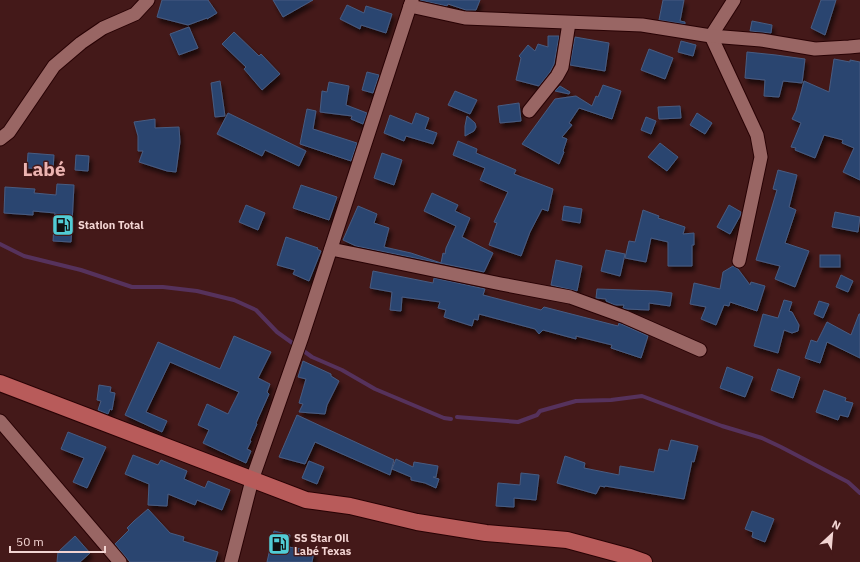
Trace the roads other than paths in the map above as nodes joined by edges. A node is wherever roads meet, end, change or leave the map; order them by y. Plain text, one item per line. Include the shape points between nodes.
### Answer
1 (148, 0) edge
2 (734, 0) edge
3 (411, 3) edge
4 (569, 22) junction
5 (711, 36) junction
6 (860, 46) edge
7 (529, 111) dead end
8 (0, 139) edge
9 (331, 249) junction
10 (739, 261) dead end
11 (700, 350) dead end
12 (0, 383) edge
13 (0, 421) edge
14 (252, 480) junction
15 (120, 562) edge
16 (231, 562) edge
17 (644, 562) edge

1 - 8 street via 135,14 103,28 54,66 8,132
2 - 5 street
3 - 4 street via 465,18
3 - 9 street
4 - 5 street via 642,25
4 - 7 street via 562,67
5 - 6 street via 761,40 815,49
5 - 10 street via 757,135 761,157
9 - 11 street via 570,297 625,317
9 - 14 street
12 - 14 main road
13 - 15 street
14 - 16 street
14 - 17 main road via 306,500 350,506 417,522 486,533 567,540

